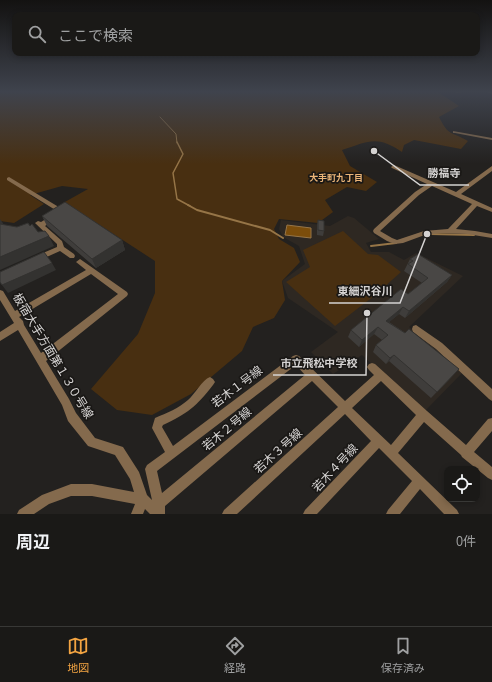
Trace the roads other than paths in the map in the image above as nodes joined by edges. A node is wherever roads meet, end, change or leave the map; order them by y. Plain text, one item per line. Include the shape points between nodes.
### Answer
1 (455, 132) dead end
2 (492, 139) edge
3 (394, 167) dead end
4 (492, 168) edge
5 (9, 179) dead end
6 (432, 183) junction
7 (457, 194) junction
8 (476, 203) junction
9 (492, 210) edge
10 (449, 232) junction
11 (492, 236) edge
12 (61, 248) junction
13 (72, 256) dead end
14 (34, 260) edge
15 (80, 262) dead end
16 (90, 271) junction
17 (0, 294) edge
18 (14, 316) junction
19 (20, 324) junction
20 (416, 329) dead end
21 (0, 337) edge
22 (41, 359) junction
23 (372, 367) dead end
24 (312, 376) junction
25 (381, 376) junction
26 (210, 382) dead end
27 (492, 396) edge
28 (346, 408) junction
29 (423, 415) junction
30 (492, 423) edge
31 (379, 440) junction
32 (171, 453) junction
33 (391, 453) junction
34 (466, 453) junction
35 (492, 474) edge
36 (419, 481) junction
37 (142, 499) junction
38 (159, 510) edge
39 (23, 514) edge
40 (137, 514) edge
41 (228, 514) edge
42 (309, 514) edge
43 (392, 514) edge
44 (452, 514) edge

1 - 2 street
3 - 6 street
4 - 7 street
5 - 12 street via 60,210 58,214 40,224 60,243
6 - 7 street
6 - 10 street via 376,230 398,242 426,233
7 - 8 street
8 - 9 street
8 - 10 street
10 - 11 street
12 - 13 street
12 - 14 street
15 - 16 street
16 - 18 street
16 - 22 street via 124,294
17 - 18 street, 板宿大手方面第１３０号線
18 - 19 street, 板宿大手方面第１３０号線
19 - 21 street
19 - 22 street, 板宿大手方面第１３０号線
20 - 27 street via 439,346
22 - 37 street, 板宿大手方面第１３０号線 via 72,417 92,442 119,451 135,476
23 - 25 street
24 - 28 street, 若木１号線
24 - 32 street, 若木１号線 via 296,359
24 - 38 street, 若木２号線
25 - 28 street, 若木３号線
25 - 29 street
26 - 32 street via 184,410 159,422 157,428
28 - 31 street, 若木１号線
28 - 41 street, 若木３号線
29 - 33 street
29 - 34 street
30 - 34 street
31 - 33 street, 若木１号線
31 - 42 street, 若木４号線
32 - 38 street, 若木１号線 via 151,469
33 - 36 street, 若木１号線
34 - 35 street
36 - 43 street
36 - 44 street, 若木１号線
37 - 38 street
37 - 39 street via 92,490 71,490 46,499
37 - 40 street

